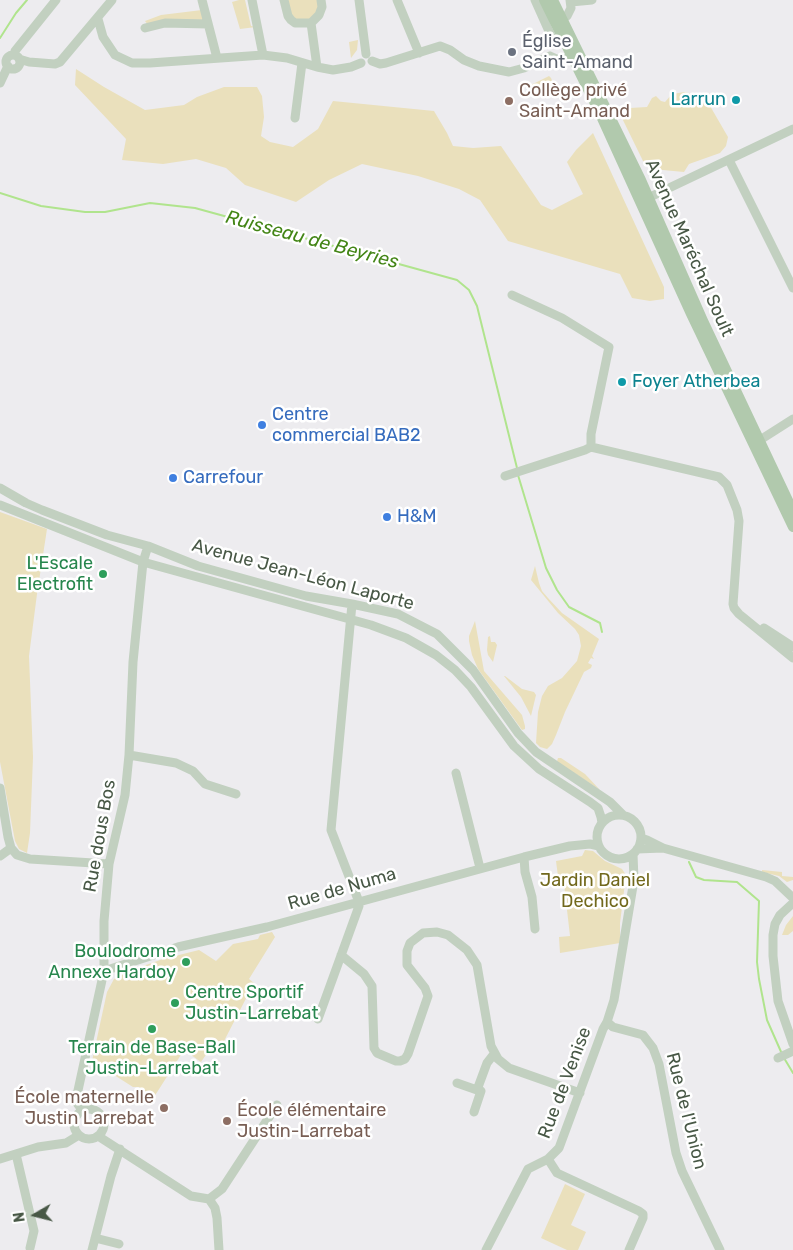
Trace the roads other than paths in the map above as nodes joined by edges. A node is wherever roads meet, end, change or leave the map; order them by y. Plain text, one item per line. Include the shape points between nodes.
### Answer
1 (56, 0) edge
2 (112, 0) edge
3 (202, 0) edge
4 (252, 0) edge
5 (284, 0) edge
6 (321, 0) edge
7 (358, 0) edge
8 (397, 0) edge
9 (535, 0) edge
10 (592, 0) edge
11 (549, 1) edge
12 (570, 1) edge
13 (563, 18) junction
14 (98, 19) junction
15 (311, 23) junction
16 (208, 24) junction
17 (144, 28) dead end
18 (555, 34) junction
19 (419, 53) junction
20 (575, 53) junction
21 (263, 55) junction
22 (550, 56) junction
23 (17, 57) junction
24 (217, 58) junction
25 (369, 58) junction
26 (302, 63) junction
27 (317, 67) junction
28 (0, 83) edge
29 (295, 118) dead end
30 (793, 129) edge
31 (729, 160) junction
32 (648, 198) junction
33 (793, 288) edge
34 (512, 295) dead end
35 (793, 419) edge
36 (756, 441) junction
37 (591, 447) junction
38 (510, 474) dead end
39 (0, 488) edge
40 (0, 505) edge
41 (793, 510) edge
42 (793, 527) edge
43 (148, 546) junction
44 (143, 562) junction
45 (352, 604) junction
46 (739, 614) junction
47 (352, 620) junction
48 (774, 634) junction
49 (780, 647) junction
50 (793, 647) edge
51 (793, 658) edge
52 (128, 755) junction
53 (456, 773) dead end
54 (0, 788) edge
55 (236, 794) dead end
56 (623, 815) junction
57 (602, 823) junction
58 (641, 838) junction
59 (595, 842) junction
60 (11, 848) junction
61 (663, 848) junction
62 (635, 851) junction
63 (0, 856) edge
64 (524, 857) junction
65 (623, 858) junction
66 (109, 864) junction
67 (480, 868) junction
68 (634, 875) junction
69 (793, 898) edge
70 (359, 902) junction
71 (793, 903) edge
72 (535, 930) dead end
73 (341, 955) junction
74 (104, 970) junction
75 (318, 1019) dead end
76 (607, 1022) junction
77 (793, 1044) edge
78 (790, 1052) edge
79 (494, 1054) junction
80 (778, 1058) dead end
81 (457, 1083) dead end
82 (478, 1090) junction
83 (580, 1093) junction
84 (277, 1105) dead end
85 (83, 1110) junction
86 (474, 1112) dead end
87 (79, 1135) junction
88 (98, 1136) junction
89 (120, 1149) junction
90 (16, 1154) junction
91 (0, 1158) edge
92 (548, 1159) junction
93 (208, 1199) junction
94 (96, 1238) junction
95 (119, 1244) dead end
96 (30, 1248) dead end
97 (92, 1250) edge
98 (219, 1250) edge
99 (486, 1250) edge
100 (629, 1250) edge
101 (720, 1250) edge

1 - 23 street via 15,51
2 - 14 street
3 - 16 street
4 - 21 street
5 - 15 street via 291,20
6 - 15 street via 322,8
7 - 25 street
8 - 19 street
9 - 18 street
10 - 12 street
11 - 13 main road, Avenue Maréchal Soult
11 - 18 main road
12 - 13 street via 570,12
13 - 20 main road, Avenue Maréchal Soult
14 - 23 street via 55,64 29,62
14 - 24 street via 104,37 122,60 150,63
15 - 27 street
16 - 17 street via 166,23
16 - 24 street
18 - 20 main road
18 - 22 street via 550,43
19 - 22 street via 437,46 473,64 504,72 520,70
19 - 25 street via 380,64
20 - 22 street via 558,60
20 - 32 main road, Avenue Maréchal Soult
20 - 36 main road
21 - 24 street
21 - 26 street
23 - 28 street via 10,56 7,60 8,66
25 - 27 street via 361,56 361,63 351,67 333,70
26 - 27 street
26 - 29 street
30 - 31 street
31 - 32 street
31 - 33 street
32 - 36 main road, Avenue Maréchal Soult
34 - 37 street via 562,318 609,347
35 - 36 street
36 - 41 main road, Avenue Maréchal Soult
36 - 42 main road
37 - 38 street
37 - 46 street via 724,480 740,521 733,604
39 - 43 street, Avenue Jean-Léon Laporte via 42,510 107,535
40 - 44 street, Avenue Jean-Léon Laporte
43 - 44 street, Rue dous Bos
43 - 45 street, Avenue Jean-Léon Laporte via 245,580
44 - 47 street, Avenue Jean-Léon Laporte
44 - 52 street, Rue dous Bos
45 - 47 street
45 - 56 street, Avenue Jean-Léon Laporte via 398,614 437,634 473,670 531,747 610,802
46 - 48 street
46 - 49 street
47 - 57 street, Avenue Jean-Léon Laporte via 406,638 455,670 514,746 539,769 598,808
47 - 70 street via 331,830
48 - 49 street
48 - 50 street
49 - 51 street
52 - 55 street via 176,763 206,784
52 - 66 street, Rue dous Bos via 122,814
53 - 67 street
54 - 60 street
56 - 57 street via 611,816
56 - 58 street via 636,823
57 - 59 street
58 - 61 street
58 - 62 street
59 - 64 street, Rue de Numa
59 - 65 street via 605,854
60 - 63 street
60 - 66 street via 17,855 30,860
61 - 62 street
61 - 69 street via 766,877
62 - 65 street
62 - 68 street
64 - 67 street, Rue de Numa
64 - 72 street
65 - 68 street
66 - 74 street, Rue dous Bos
67 - 70 street, Rue de Numa
68 - 76 street via 614,1000
70 - 73 street
70 - 74 street, Rue de Numa via 178,947
71 - 77 street via 775,924 773,942 776,988
73 - 75 street
73 - 79 street via 364,974 372,986 374,1048 377,1053 400,1061 408,1054 428,996 407,965 410,943 422,933 448,935 467,950 476,964
74 - 85 street, Rue dous Bos via 76,1095
76 - 83 street, Rue de Venise
76 - 101 street, Rue de l'Union via 613,1027 643,1035 653,1048 676,1153
78 - 80 street
79 - 82 street via 487,1063
79 - 83 street via 509,1068
81 - 82 street
82 - 86 street via 481,1091
83 - 92 street, Rue de Venise via 564,1140
84 - 93 street via 222,1189
85 - 87 street via 74,1122
85 - 88 street via 96,1111 101,1116 104,1128
87 - 88 street via 88,1140
87 - 90 street via 66,1143
88 - 89 street
89 - 93 street via 191,1196
89 - 94 street
90 - 91 street
90 - 96 street via 34,1231
92 - 99 street, Rue de Venise via 528,1169
92 - 100 street via 557,1173 642,1214
93 - 98 street via 215,1208
94 - 95 street
94 - 97 street

